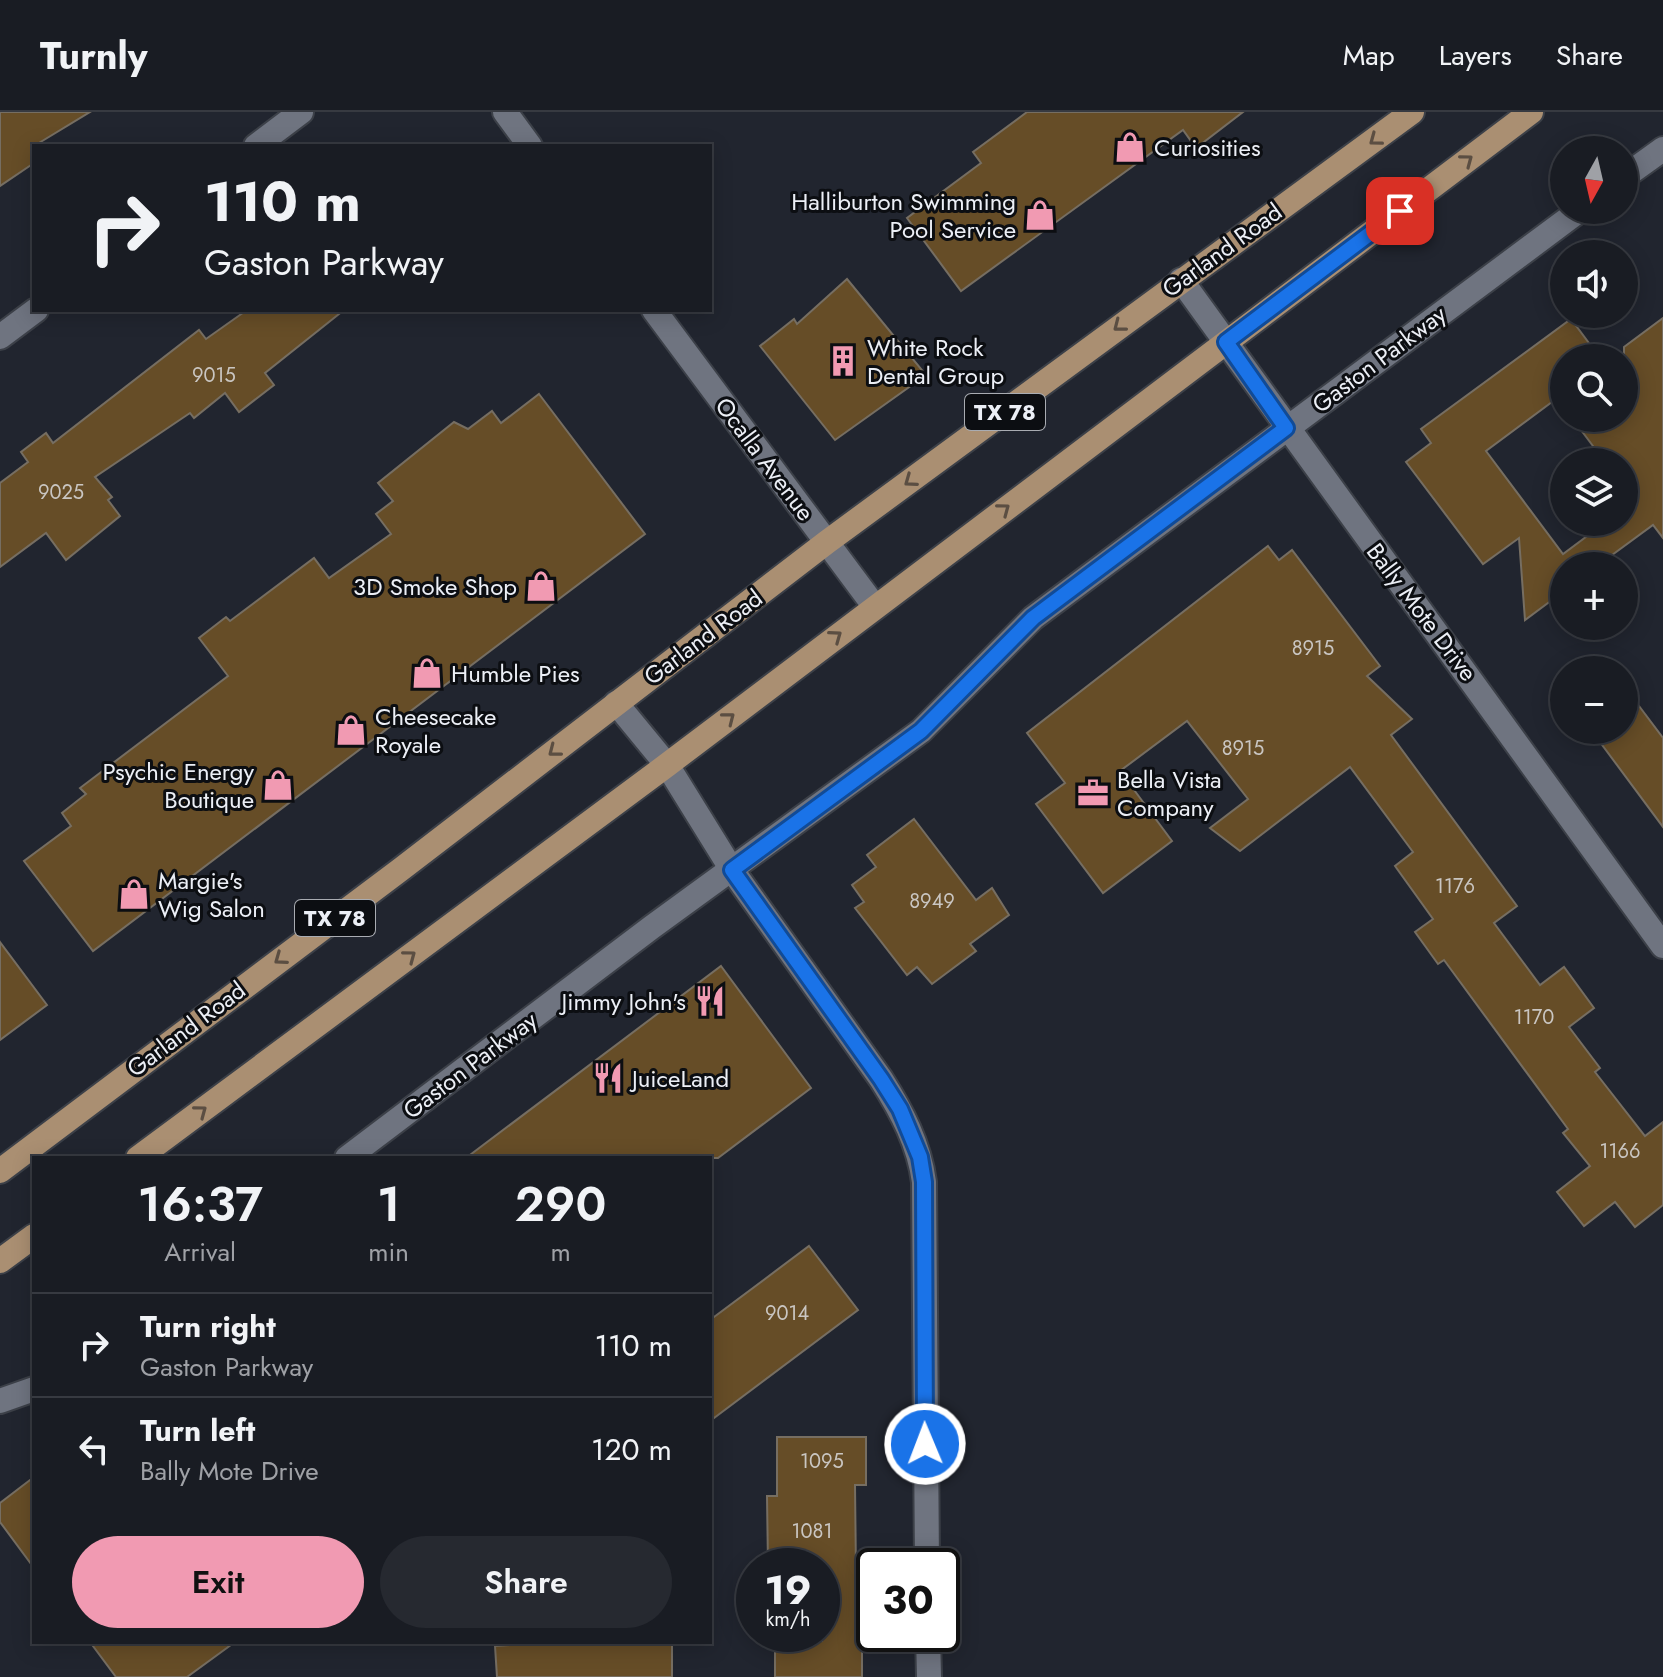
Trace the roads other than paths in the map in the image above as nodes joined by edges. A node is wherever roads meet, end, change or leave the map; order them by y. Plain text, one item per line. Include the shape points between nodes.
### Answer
1 (301, 112) edge
2 (505, 112) edge
3 (1412, 112) edge
4 (1531, 112) edge
5 (259, 144) edge
6 (529, 144) edge
7 (1663, 149) edge
8 (1638, 167) edge
9 (1561, 224) edge
10 (1181, 280) junction
11 (33, 312) edge
12 (655, 312) edge
13 (0, 337) edge
14 (1226, 342) junction
15 (1286, 428) junction
16 (827, 542) junction
17 (875, 607) junction
18 (616, 703) junction
19 (667, 765) junction
20 (732, 870) junction
21 (1663, 946) edge
22 (141, 1156) edge
23 (350, 1156) edge
24 (0, 1171) edge
25 (32, 1237) edge
26 (0, 1261) edge
27 (32, 1390) edge
28 (0, 1401) edge
29 (927, 1548) edge
30 (928, 1652) edge
31 (929, 1677) edge

1 - 5 street
2 - 6 street
3 -> 10 main road, Garland Road / TX 78
14 -> 4 main road
7 - 8 street
9 - 15 street, Gaston Parkway
10 - 14 street, Bally Mote Drive
10 -> 16 main road, Garland Road / TX 78
11 - 13 street
12 - 16 street, Ocalla Avenue
14 - 15 street, Bally Mote Drive
17 -> 14 main road
15 - 20 street, Gaston Parkway via 1033,618 921,731
15 - 21 street, Bally Mote Drive
16 - 17 street, Ocalla Avenue
16 - 18 main road, Garland Road / TX 78
19 -> 17 main road
18 - 19 street
18 -> 24 main road, Garland Road / TX 78
19 - 20 street
22 -> 19 main road
20 - 23 street, Gaston Parkway
20 - 29 street via 881,1079 920,1157
25 - 26 main road
27 - 28 street
30 - 31 street

